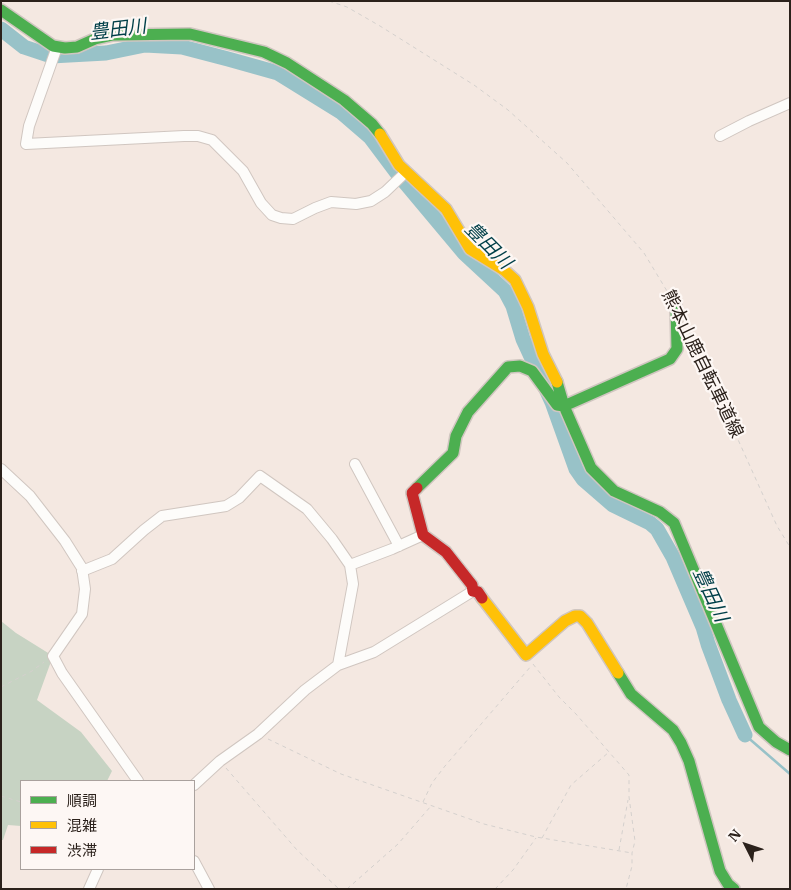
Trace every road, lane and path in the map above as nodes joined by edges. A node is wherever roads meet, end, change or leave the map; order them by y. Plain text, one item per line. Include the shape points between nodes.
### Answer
1 (329, 1) edge
2 (1, 10) edge
3 (57, 47) junction
4 (790, 104) edge
5 (720, 136) dead end
6 (406, 172) junction
7 (676, 306) joint
8 (689, 330) dead end
9 (564, 406) junction
10 (355, 464) dead end
11 (1, 469) edge
12 (423, 535) junction
13 (399, 546) junction
14 (790, 548) edge
15 (350, 565) junction
16 (82, 571) junction
17 (473, 590) junction
18 (53, 656) junction
19 (338, 665) junction
20 (1, 687) edge
21 (258, 734) junction
22 (790, 750) edge
23 (609, 752) junction
24 (220, 761) junction
25 (137, 780) edge
26 (195, 784) edge
27 (1, 796) edge
28 (629, 797) junction
29 (20, 802) edge
30 (422, 802) junction
31 (432, 806) junction
32 (536, 837) junction
33 (542, 838) junction
34 (619, 851) junction
35 (632, 853) junction
36 (195, 863) edge
37 (98, 870) edge
38 (89, 889) edge
39 (208, 889) edge
40 (339, 889) edge
41 (347, 889) edge
42 (495, 889) edge
43 (626, 889) edge
44 (734, 889) edge

1 - 7 path, 熊本山鹿自転車道線 via 347,7 380,26 508,110 567,163 644,253
2 - 3 street
3 - 6 street via 77,47 113,35 190,34 264,52 344,100 372,124
3 - 6 street via 29,126 26,144 198,136 212,140 243,171 272,215 293,219 331,202 356,204 371,201
4 - 5 street
6 - 9 street via 446,209 470,249 515,280 528,307 543,354 559,386
7 - 9 street via 678,349 670,359
8 - 14 path, 熊本山鹿自転車道線
9 - 12 street via 557,405 532,371 520,366 508,367 501,372 468,412 456,436 453,453 412,493
9 - 22 street via 592,468 602,481 674,523 759,727
10 - 13 street
11 - 16 street via 30,496 65,541
12 - 13 street
12 - 17 street via 446,552
13 - 15 street
15 - 16 street via 307,510 260,476 226,506 162,516 112,559
15 - 19 street via 353,584
16 - 18 street via 85,590 82,614
17 - 19 street via 374,652
17 - 44 street via 478,592 526,655 575,616 587,622 631,694 673,730 681,743 720,871
18 - 20 path
18 - 25 street
19 - 21 street
21 - 24 street
21 - 30 path via 341,774
23 - 28 path via 629,775
23 - 30 path via 559,698 533,664 432,783
23 - 33 path via 571,785
24 - 26 street
24 - 40 path via 297,850
27 - 29 path
28 - 34 path
28 - 35 path via 635,841
30 - 31 path
31 - 32 path
31 - 41 path via 398,844
32 - 33 path
32 - 42 path
33 - 34 path
34 - 35 path
35 - 43 path
36 - 39 street
37 - 38 street

